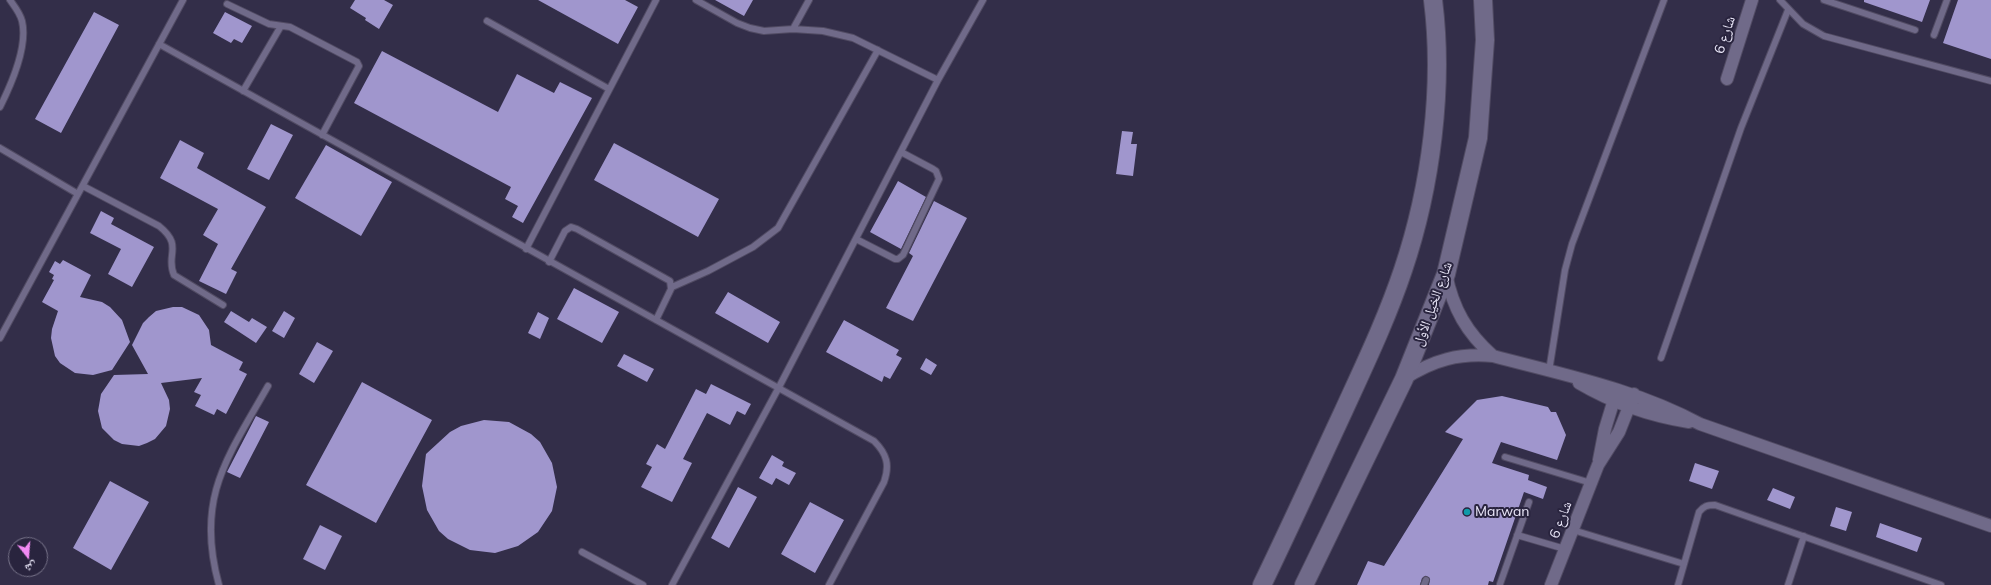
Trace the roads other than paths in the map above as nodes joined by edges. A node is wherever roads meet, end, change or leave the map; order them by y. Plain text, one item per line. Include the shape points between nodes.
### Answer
1 (10, 0) edge
2 (183, 0) edge
3 (656, 0) edge
4 (696, 0) edge
5 (809, 0) edge
6 (983, 0) edge
7 (1433, 0) edge
8 (1483, 0) edge
9 (1664, 0) edge
10 (1752, 0) edge
11 (1780, 0) edge
12 (1824, 0) edge
13 (1947, 0) edge
14 (227, 4) dead end
15 (1788, 10) junction
16 (487, 21) dead end
17 (281, 26) junction
18 (792, 29) junction
19 (1915, 30) dead end
20 (1934, 35) dead end
21 (159, 44) junction
22 (878, 50) junction
23 (1727, 79) dead end
24 (938, 80) junction
25 (1991, 81) edge
26 (609, 89) junction
27 (243, 91) junction
28 (0, 107) edge
29 (322, 135) junction
30 (0, 148) edge
31 (900, 152) junction
32 (83, 186) junction
33 (78, 194) junction
34 (856, 239) junction
35 (526, 249) junction
36 (549, 262) junction
37 (1446, 274) junction
38 (672, 287) junction
39 (223, 305) dead end
40 (656, 320) junction
41 (0, 338) edge
42 (1493, 356) junction
43 (1660, 358) dead end
44 (1549, 371) junction
45 (1569, 377) junction
46 (1404, 379) junction
47 (268, 386) dead end
48 (1617, 388) junction
49 (778, 389) junction
50 (1634, 394) junction
51 (1614, 400) junction
52 (1629, 406) junction
53 (1700, 424) junction
54 (1505, 458) dead end
55 (1598, 465) junction
56 (1591, 483) junction
57 (1529, 502) dead end
58 (1991, 526) edge
59 (1573, 530) junction
60 (1517, 535) junction
61 (1804, 536) junction
62 (1565, 549) junction
63 (582, 552) dead end
64 (1684, 564) junction
65 (1308, 580) edge
66 (1500, 584) edge
67 (218, 585) edge
68 (643, 585) edge
69 (672, 585) edge
70 (829, 585) edge
71 (1262, 585) edge
72 (1551, 585) edge
73 (1678, 585) edge
74 (1788, 585) edge
75 (1941, 585) edge

1 - 28 lane via 22,20 24,32 17,64
2 - 21 lane
3 - 26 lane
4 - 18 lane via 750,28 771,31
5 - 18 lane
6 - 24 lane
7 - 71 main road via 1436,66 1434,118 1426,176 1403,270 1386,318
8 - 37 main road, شارع الخيل الأول via 1485,40 1478,138
9 - 44 lane via 1572,244
10 - 23 street, شارع 6
11 - 15 lane
12 - 19 lane
13 - 20 lane
14 - 17 lane via 269,24
15 - 25 lane via 1803,24 1824,36
15 - 43 lane via 1740,128
16 - 26 lane
17 - 27 lane
17 - 29 lane via 290,27 359,64
18 - 22 lane via 838,34
21 - 27 lane
21 - 32 lane
22 - 24 lane
22 - 38 lane via 778,228 753,247
24 - 31 lane
26 - 35 lane
27 - 29 lane
29 - 35 lane
30 - 33 lane
31 - 34 lane
31 - 34 lane via 936,171 939,180 903,254 895,259
32 - 33 lane
32 - 39 lane via 165,231 172,244 171,269 174,275
33 - 41 lane
34 - 49 lane
35 - 36 lane
36 - 38 lane via 565,231 574,227 667,280
36 - 40 lane
37 - 42 street via 1454,305 1466,328
37 - 46 main road, شارع الخيل الأول
38 - 40 lane
40 - 49 lane
42 - 44 street
42 - 46 street via 1474,354 1443,360
44 - 45 street
45 - 48 street
45 - 51 street
46 - 65 main road, شارع الخيل الأول
47 - 67 lane via 229,455 218,480 210,534 212,562
48 - 50 street
48 - 51 street, شارع 6
49 - 69 lane
49 - 70 lane via 874,441 883,449 887,460 888,471 884,482
50 - 52 street, شارع 6
50 - 53 street via 1668,407
51 - 52 street
51 - 55 street, شارع 6
52 - 53 street via 1664,417
52 - 55 street, شارع 6 via 1616,438
53 - 58 street
54 - 56 lane
55 - 56 street, شارع 6
56 - 59 street, شارع 6
57 - 60 lane
59 - 62 street, شارع 6
59 - 64 lane
60 - 62 lane
60 - 66 lane
61 - 64 lane via 1709,505 1699,512
61 - 74 lane
61 - 75 lane
62 - 72 street, شارع 6
63 - 68 lane
64 - 73 lane

